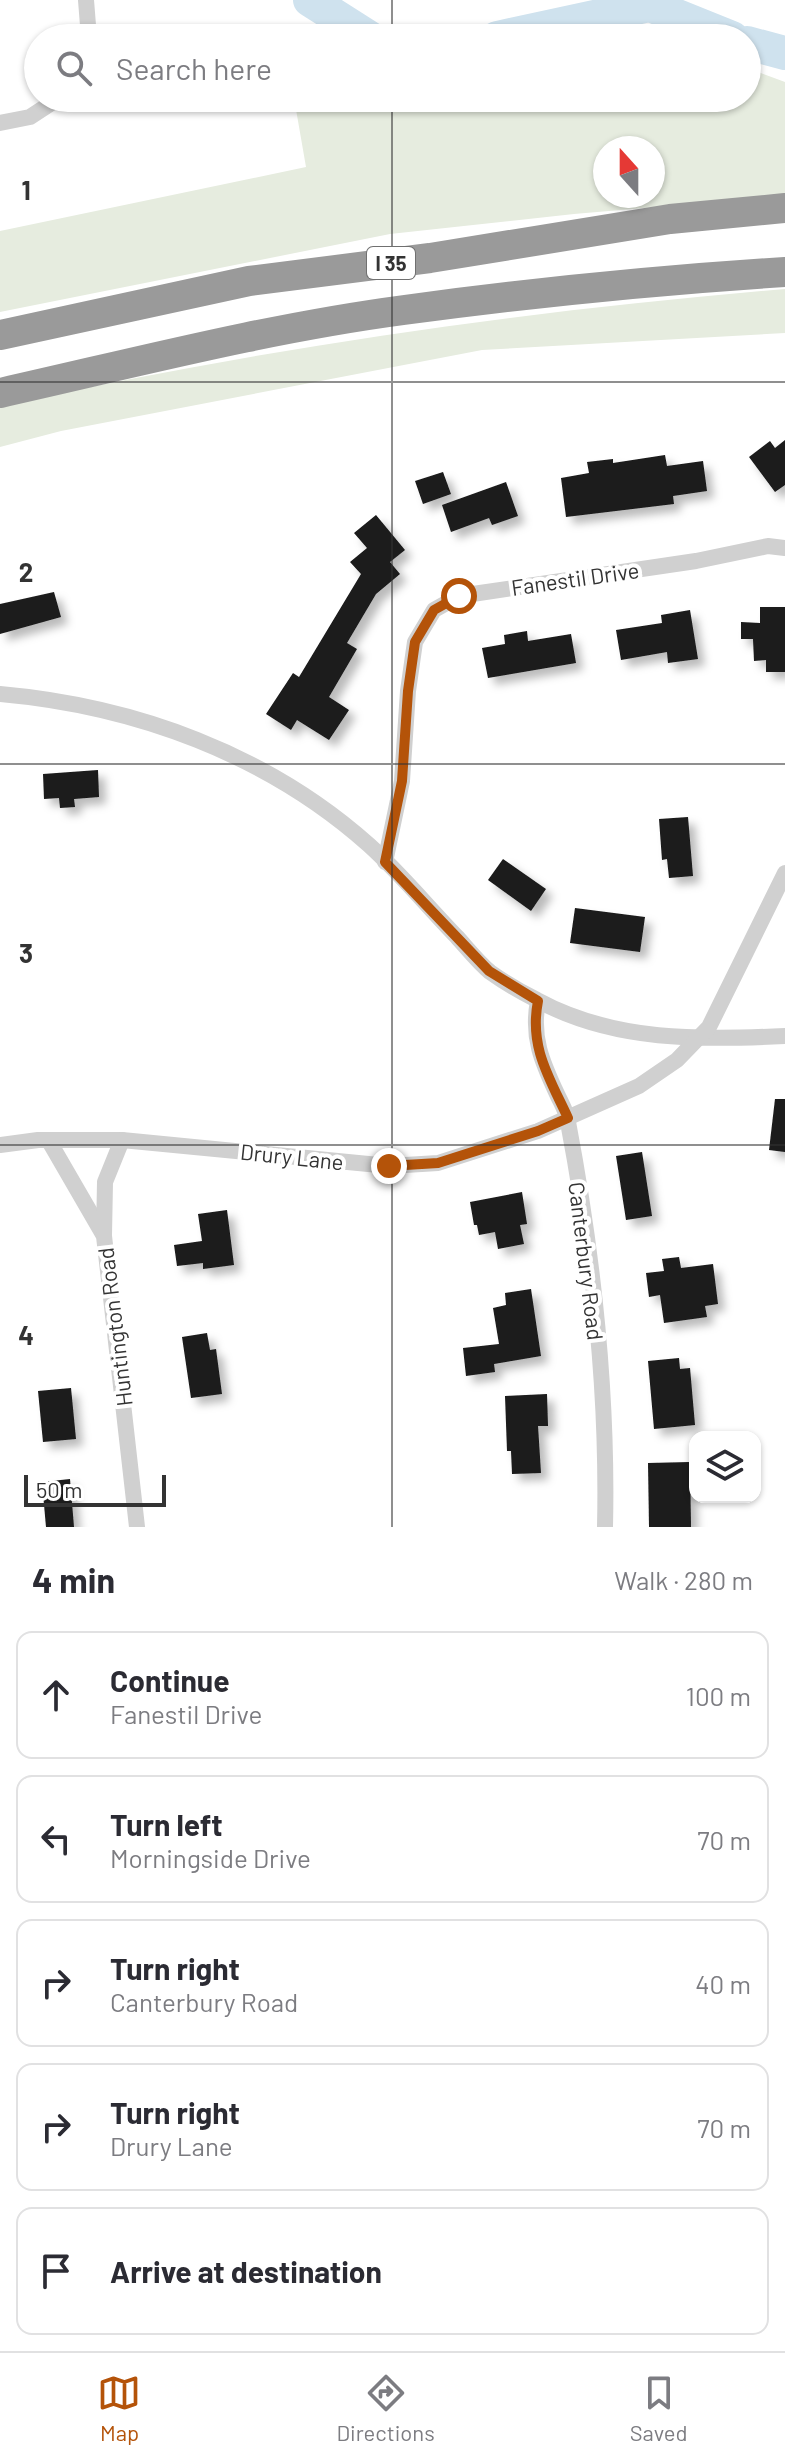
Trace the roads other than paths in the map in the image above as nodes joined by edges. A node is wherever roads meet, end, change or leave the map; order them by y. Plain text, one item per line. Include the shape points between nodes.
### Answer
1 (86, 0) edge
2 (88, 24) edge
3 (38, 112) edge
4 (0, 123) edge
5 (785, 208) edge
6 (785, 272) edge
7 (0, 335) edge
8 (0, 393) edge
9 (785, 548) edge
10 (0, 694) edge
11 (385, 862) junction
12 (785, 873) edge
13 (538, 1001) junction
14 (785, 1036) edge
15 (698, 1039) junction
16 (568, 1118) junction
17 (122, 1140) junction
18 (49, 1141) junction
19 (0, 1145) edge
20 (104, 1236) junction
21 (137, 1527) edge
22 (605, 1527) edge

1 - 2 street
3 - 4 street
5 - 7 highway, I 35 via 670,219 249,281
6 - 8 highway, I 35 via 403,310 253,336
9 - 11 street, Fanestil Drive via 768,546 459,596 434,610 415,642 402,781
10 - 11 street via 55,699 151,722 250,762 313,802
11 - 13 street via 489,971
12 - 15 street via 709,1027
13 - 15 street via 595,1024
13 - 16 street, Canterbury Road via 534,1021 539,1054
14 - 15 street
15 - 16 street, Drury Lane via 639,1086
16 - 17 street, Drury Lane via 438,1163 402,1165
16 - 22 street, Canterbury Road via 597,1317
17 - 18 street, Drury Lane
17 - 20 street via 105,1182
18 - 19 street, Drury Lane
18 - 20 street, Huntington Road
20 - 21 street, Huntington Road

